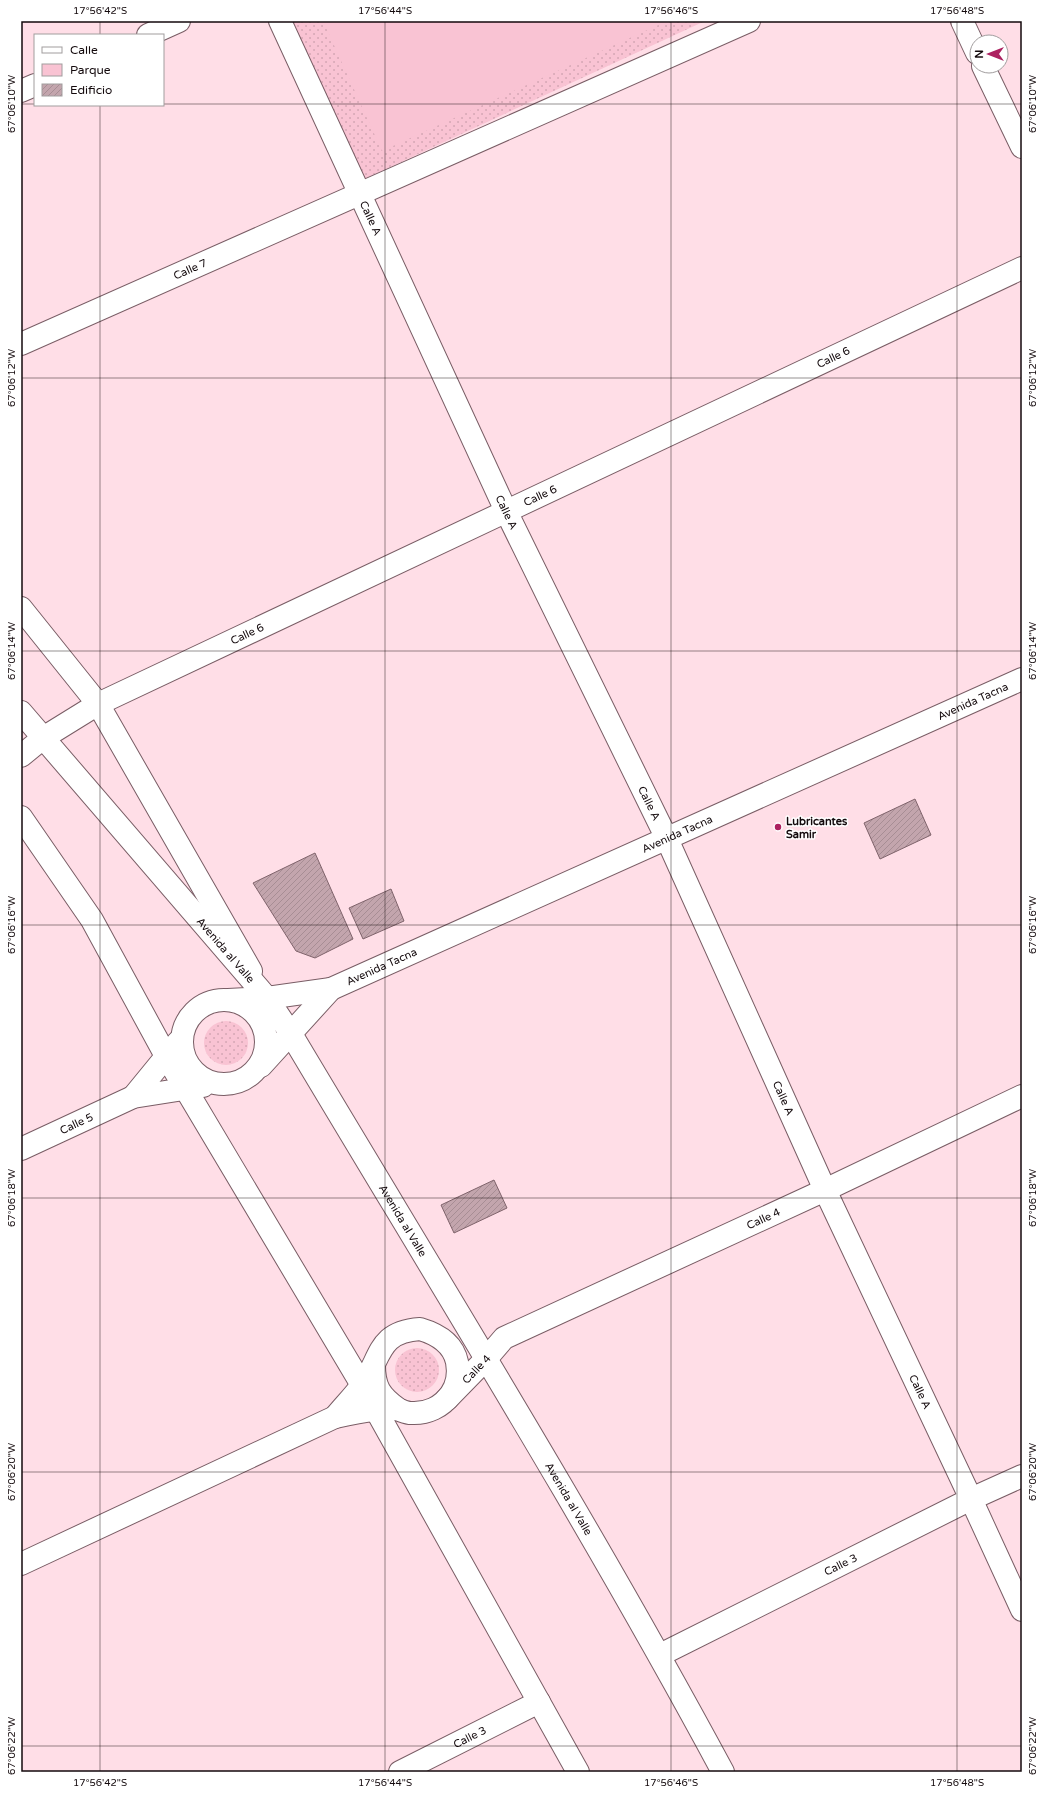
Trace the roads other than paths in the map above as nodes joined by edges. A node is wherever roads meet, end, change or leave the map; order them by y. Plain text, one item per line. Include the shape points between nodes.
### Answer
1 (179, 21) edge
2 (280, 21) edge
3 (749, 21) edge
4 (962, 21) edge
5 (150, 34) edge
6 (969, 36) edge
7 (987, 74) edge
8 (34, 85) edge
9 (21, 91) edge
10 (1022, 147) edge
11 (360, 194) junction
12 (1022, 268) edge
13 (21, 344) edge
14 (506, 511) junction
15 (21, 608) edge
16 (1022, 679) edge
17 (98, 704) junction
18 (21, 712) edge
19 (43, 738) junction
20 (21, 756) edge
21 (21, 817) edge
22 (667, 839) junction
23 (331, 988) junction
24 (267, 998) junction
25 (228, 1000) junction
26 (290, 1034) junction
27 (183, 1036) junction
28 (166, 1056) junction
29 (256, 1071) junction
30 (219, 1084) junction
31 (186, 1088) junction
32 (1022, 1096) edge
33 (133, 1097) junction
34 (21, 1149) edge
35 (825, 1190) junction
36 (433, 1332) junction
37 (472, 1336) junction
38 (504, 1338) junction
39 (486, 1359) junction
40 (374, 1365) junction
41 (362, 1386) junction
42 (448, 1399) junction
43 (398, 1409) junction
44 (374, 1410) junction
45 (335, 1416) junction
46 (1022, 1476) edge
47 (971, 1499) junction
48 (21, 1564) edge
49 (1022, 1610) edge
50 (660, 1655) junction
51 (539, 1702) junction
52 (400, 1772) edge
53 (578, 1772) edge
54 (724, 1772) edge

1 - 5 street
2 - 11 street, Calle A
3 - 11 street, Calle 7
4 - 6 street
7 - 10 street
8 - 9 street
11 - 13 street, Calle 7
11 - 14 street, Calle A
12 - 14 street, Calle 6
14 - 17 street, Calle 6
14 - 22 street, Calle A
15 - 17 street
16 - 22 street, Avenida Tacna
17 - 19 street, Calle 6
17 - 24 street
18 - 19 street, Avenida al Valle
19 - 20 street, Calle 6
19 - 24 street, Avenida al Valle
21 - 28 street via 92,920
22 - 23 street, Avenida Tacna
22 - 35 street, Calle A
23 - 24 street, Avenida Tacna
23 - 26 street, Avenida Tacna
24 - 25 street, Avenida Tacna
24 - 26 street, Avenida al Valle
25 - 27 street via 216,1001 199,1009 187,1024
25 - 29 street via 241,1003 252,1010 265,1032 266,1046 263,1059
26 - 29 street, Avenida Tacna
26 - 37 street, Avenida al Valle
27 - 28 street, Calle 5
27 - 30 street via 183,1049 187,1061 195,1072 206,1080
28 - 31 street
28 - 33 street, Calle 5
29 - 30 street via 232,1084
30 - 31 street, Calle 5
31 - 33 street, Calle 5
31 - 41 street
32 - 35 street, Calle 4
33 - 34 street, Calle 5
35 - 38 street, Calle 4
35 - 47 street, Calle A
36 - 37 street, Calle 4
36 - 40 street via 420,1329 396,1334 378,1352
36 - 42 street via 452,1348 457,1361 458,1375 455,1388
37 - 38 street, Calle 4
37 - 39 street, Avenida al Valle
38 - 39 street, Calle 4
39 - 42 street, Calle 4
39 - 50 street, Avenida al Valle
40 - 41 street
40 - 43 street via 374,1378 378,1390
41 - 44 street
41 - 45 street
42 - 43 street via 437,1408 424,1413 410,1413
43 - 44 street
44 - 45 street
44 - 51 street
45 - 48 street
46 - 47 street, Calle 3
47 - 49 street, Calle A
47 - 50 street, Calle 3
50 - 54 street, Avenida al Valle
51 - 52 street, Calle 3
51 - 53 street

